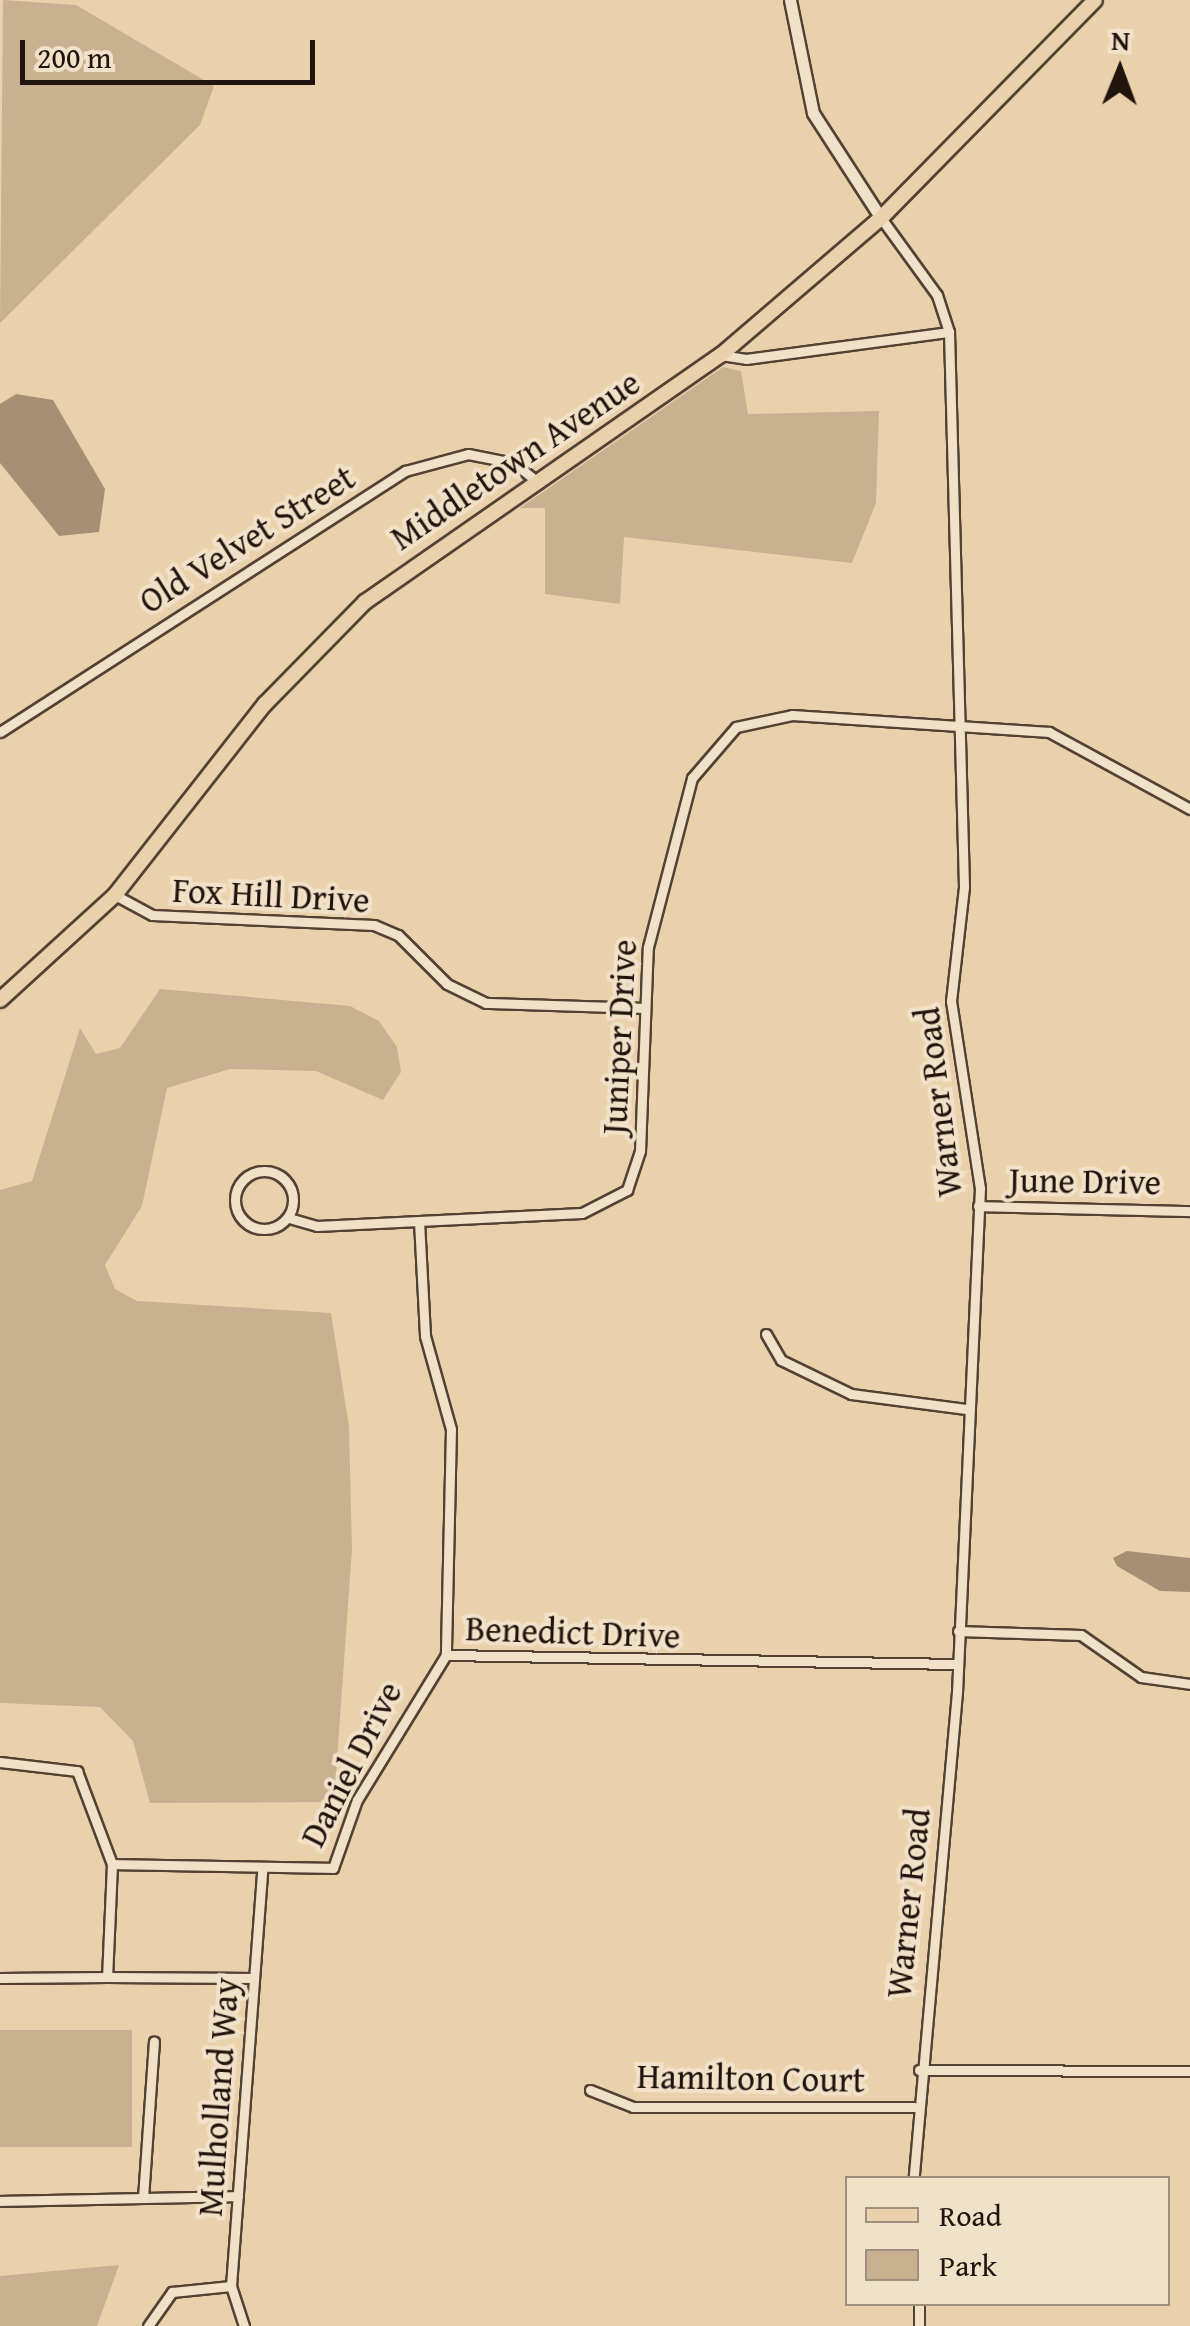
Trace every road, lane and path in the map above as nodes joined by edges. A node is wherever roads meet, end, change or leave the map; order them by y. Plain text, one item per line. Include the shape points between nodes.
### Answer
1 (790, 0) edge
2 (1095, 0) edge
3 (880, 218) junction
4 (949, 332) junction
5 (721, 354) junction
6 (536, 481) junction
7 (0, 732) edge
8 (960, 732) junction
9 (1190, 809) edge
10 (115, 896) junction
11 (0, 1000) edge
12 (641, 1008) junction
13 (978, 1206) junction
14 (1190, 1211) edge
15 (289, 1218) junction
16 (419, 1221) junction
17 (766, 1334) dead end
18 (966, 1409) junction
19 (958, 1631) junction
20 (446, 1654) junction
21 (958, 1664) junction
22 (1190, 1684) edge
23 (0, 1762) edge
24 (112, 1864) junction
25 (262, 1870) junction
26 (108, 1977) junction
27 (0, 1978) edge
28 (254, 1978) junction
29 (154, 2040) dead end
30 (919, 2070) junction
31 (1190, 2071) edge
32 (590, 2090) dead end
33 (914, 2107) junction
34 (914, 2176) edge
35 (238, 2196) junction
36 (142, 2198) junction
37 (0, 2201) edge
38 (231, 2286) junction
39 (148, 2326) edge
40 (244, 2326) edge

1 - 3 street via 813,113
2 - 3 main road, Middletown Avenue
3 - 4 street, Warner Road via 937,294
3 - 5 main road, Middletown Avenue
4 - 5 street via 736,360
4 - 8 street, Warner Road
5 - 6 main road, Middletown Avenue
6 - 7 street, Old Velvet Street via 514,462 468,454 404,471
6 - 10 main road, Middletown Avenue via 405,571 317,646
8 - 9 street, Juniper Drive via 1049,732
8 - 12 street, Juniper Drive via 777,715 724,734 688,792
8 - 13 street, Warner Road via 964,887 951,1001
10 - 11 main road, Middletown Avenue
10 - 12 street, Fox Hill Drive via 152,915 374,924 398,935 447,984 486,1002
12 - 16 street, Juniper Drive via 639,1166 620,1197 582,1212
13 - 14 street, June Drive
13 - 18 street, Warner Road
15 - 15 street, Juniper Drive via 266,1228 240,1216 242,1178 258,1170 284,1179
15 - 16 street, Juniper Drive via 317,1226
16 - 20 street, Benedict Drive via 426,1336 451,1429
17 - 18 street via 781,1360 851,1394
18 - 19 street, Warner Road
19 - 21 street, Warner Road
19 - 22 street via 1080,1636 1141,1677
20 - 21 street, Benedict Drive
20 - 25 street, Daniel Drive via 357,1800 339,1862 318,1873
21 - 30 street, Warner Road
23 - 24 street via 77,1771
24 - 25 street, Daniel Drive
24 - 26 street
25 - 28 street, Mulholland Way
26 - 27 street
26 - 28 street
28 - 35 street, Mulholland Way
29 - 36 street
30 - 31 street
30 - 33 street, Warner Road
32 - 33 street, Hamilton Court via 633,2108
33 - 34 street, Warner Road
35 - 36 street
35 - 38 street, Mulholland Way
36 - 37 street
38 - 39 street via 172,2292
38 - 40 street, Mulholland Way

